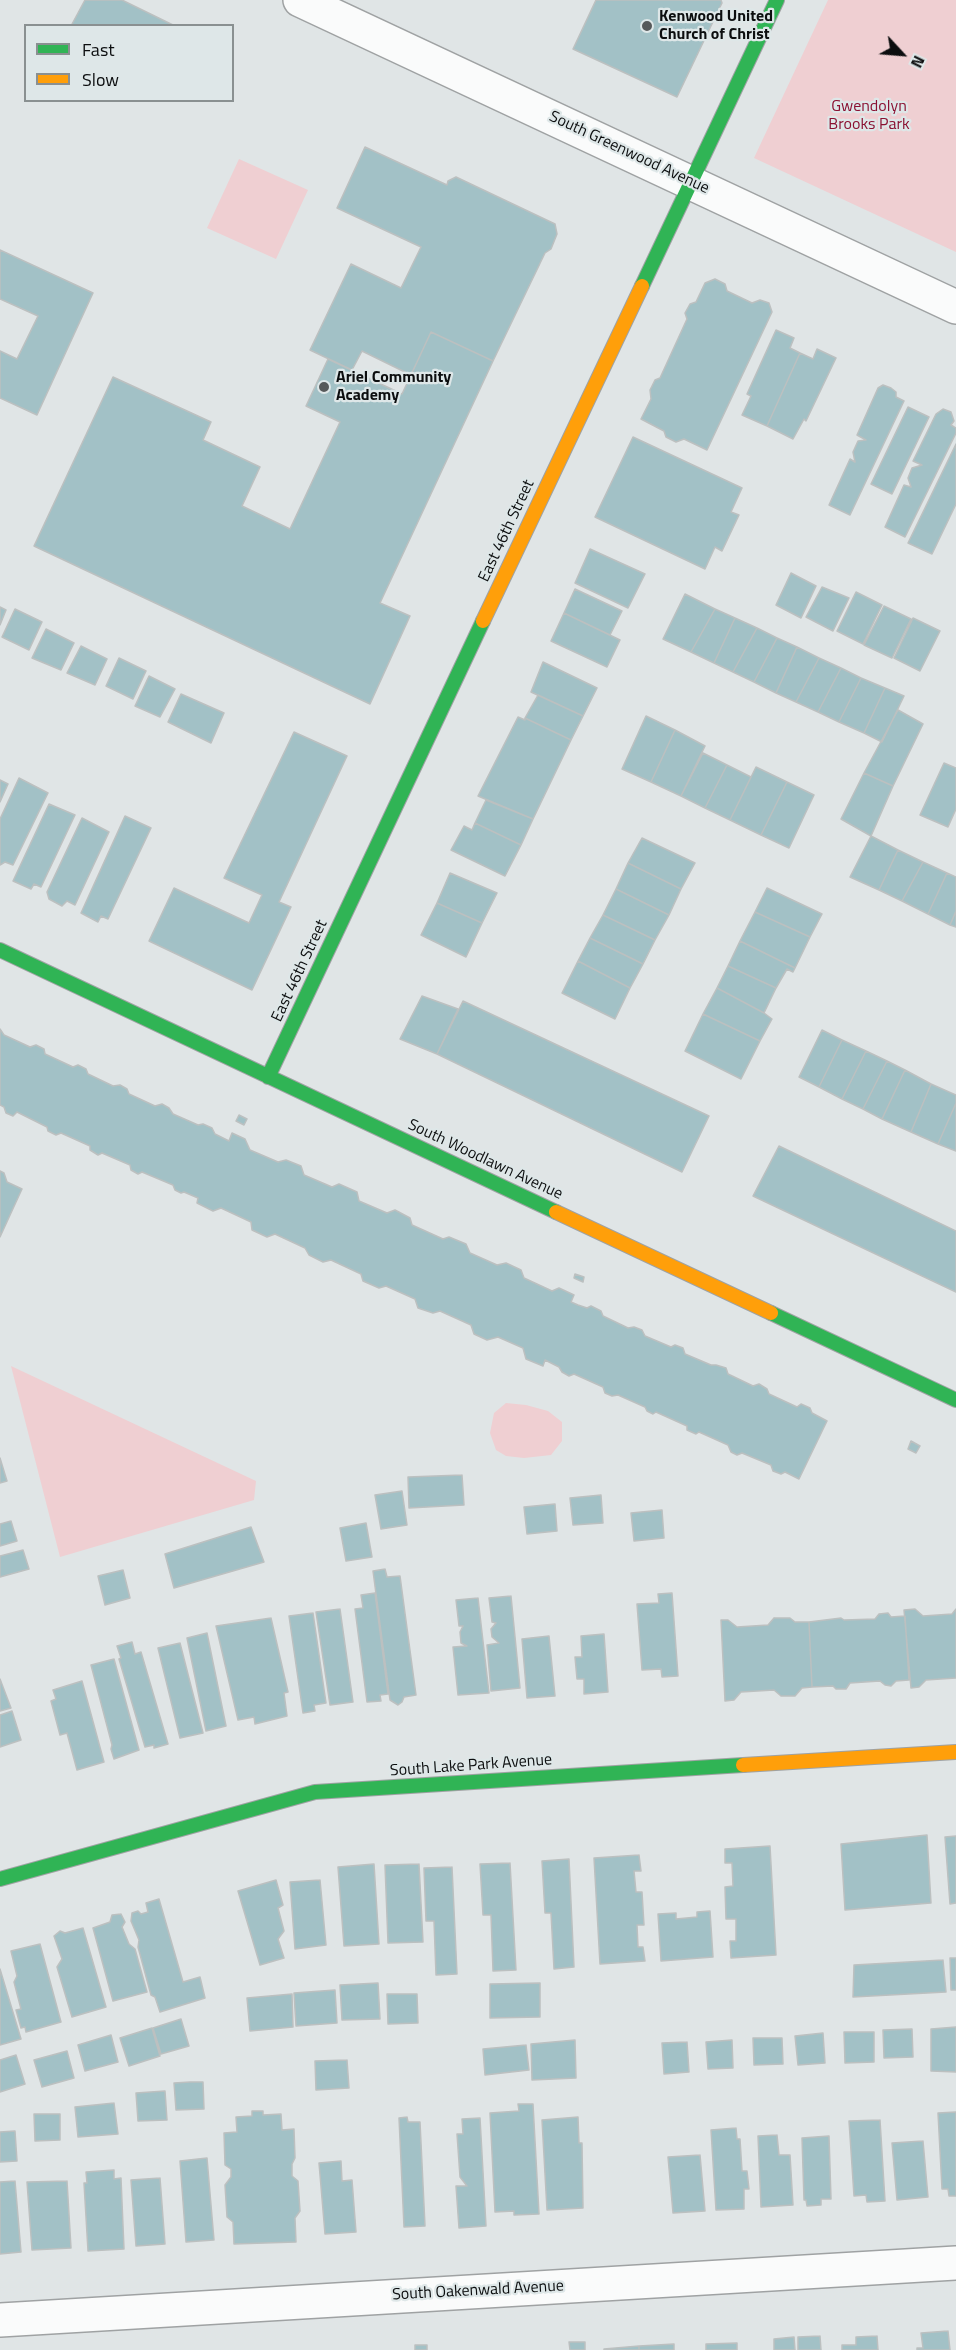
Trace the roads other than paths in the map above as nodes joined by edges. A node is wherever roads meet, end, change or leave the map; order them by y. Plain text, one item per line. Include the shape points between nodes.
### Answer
1 (300, 0) edge
2 (777, 0) edge
3 (690, 181) junction
4 (956, 307) edge
5 (0, 950) edge
6 (268, 1077) junction
7 (956, 1400) edge
8 (956, 1752) edge
9 (0, 1879) edge
10 (956, 2263) edge
11 (0, 2320) edge

1 - 3 street, South Greenwood Avenue
2 - 3 street, East 46th Street
3 - 4 street, South Greenwood Avenue
3 - 6 street, East 46th Street
5 - 6 street, South Woodlawn Avenue
6 - 7 street, South Woodlawn Avenue
8 - 9 street, South Lake Park Avenue via 315,1792
10 - 11 street, South Oakenwald Avenue

